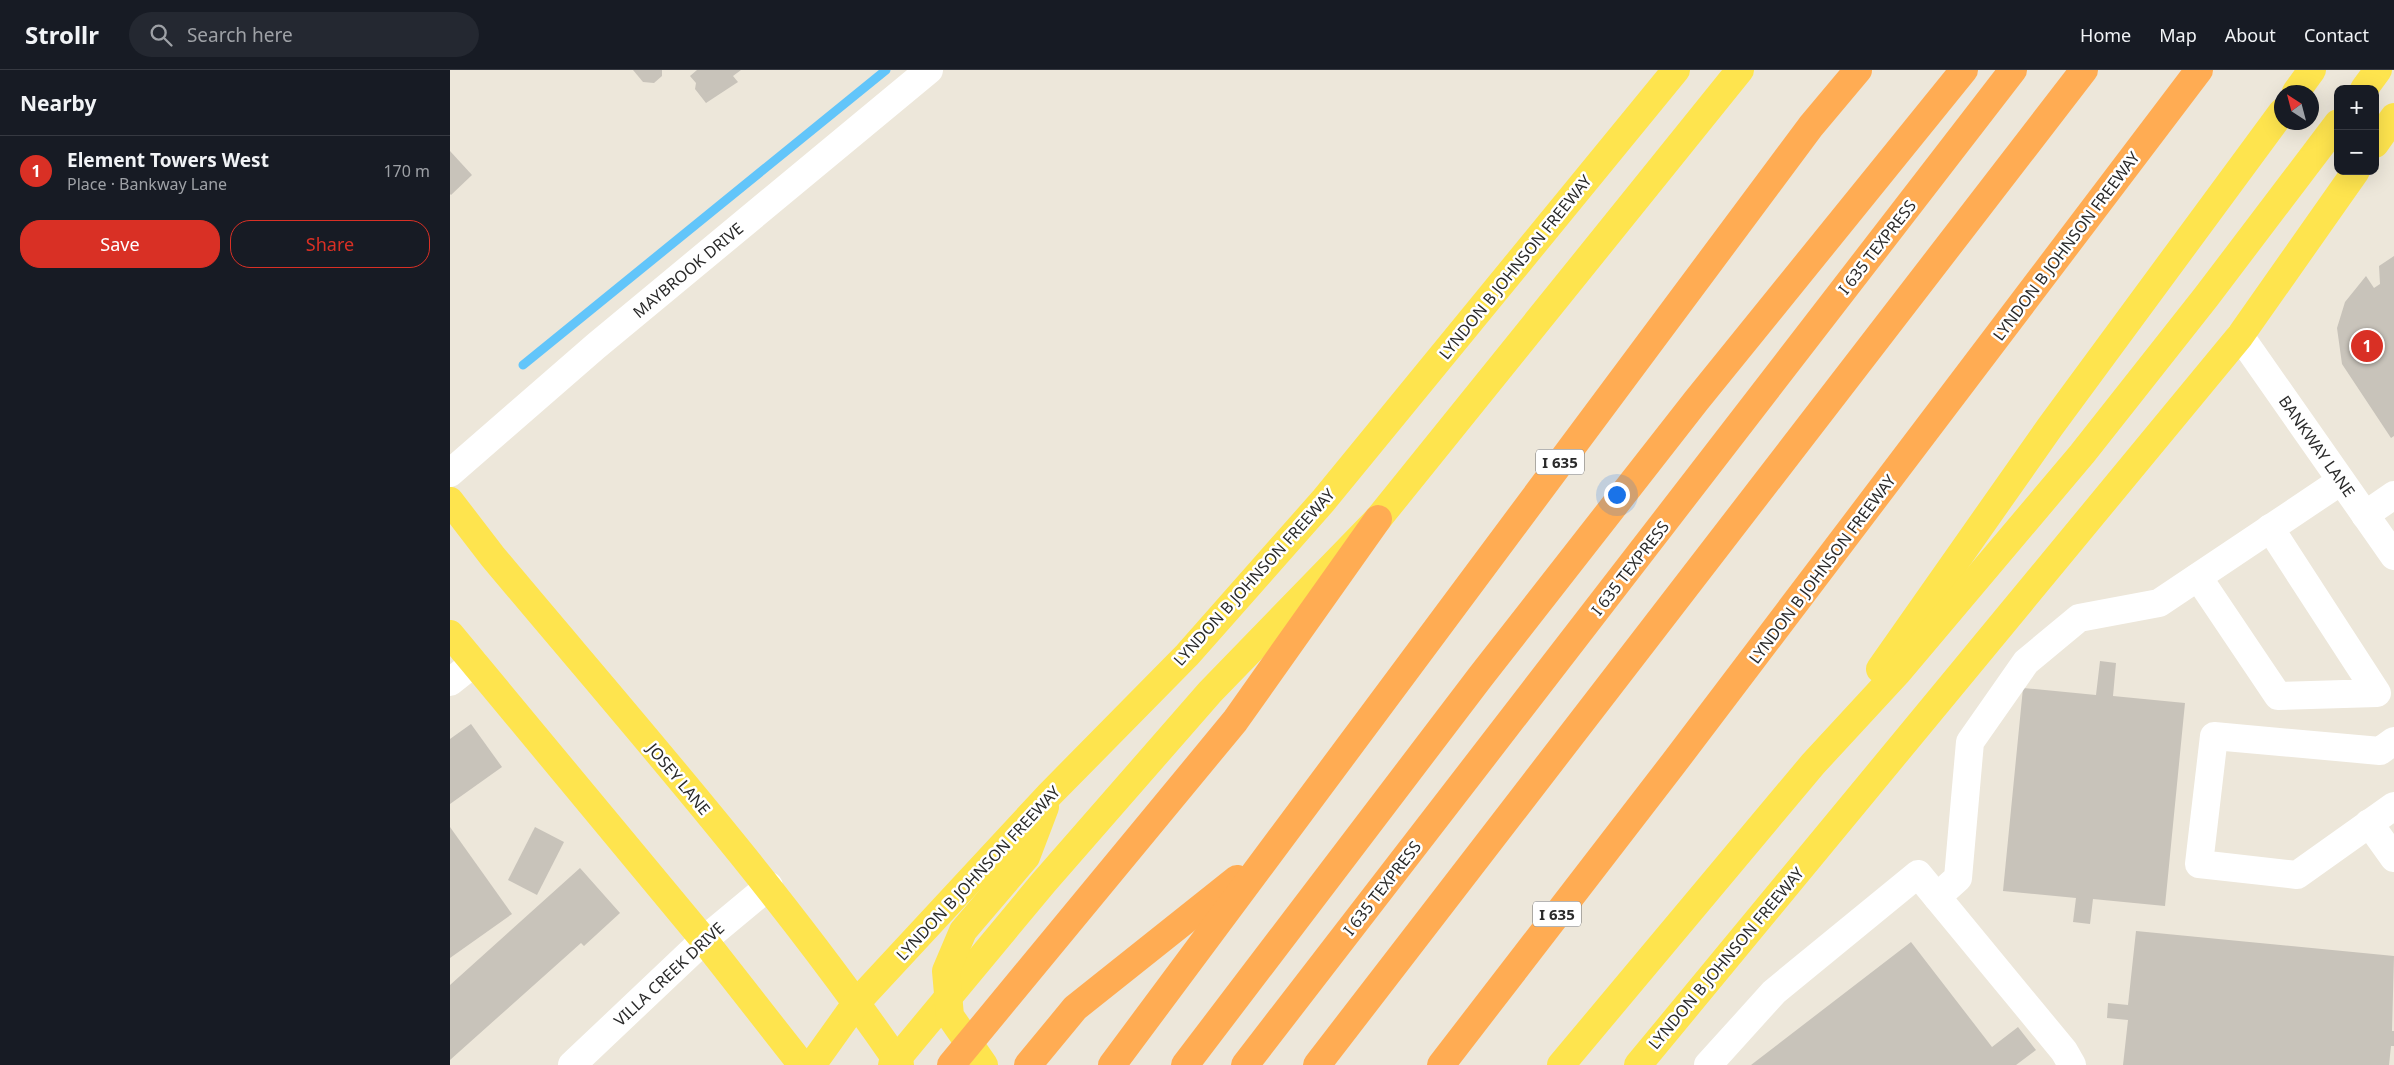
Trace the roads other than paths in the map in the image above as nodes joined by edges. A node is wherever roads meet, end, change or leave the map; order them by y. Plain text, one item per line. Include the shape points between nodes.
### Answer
1 (929, 70) edge
2 (1676, 70) edge
3 (1740, 70) edge
4 (1858, 70) edge
5 (1964, 70) edge
6 (2013, 70) edge
7 (2084, 70) edge
8 (2200, 70) edge
9 (2312, 70) edge
10 (2378, 70) edge
11 (2301, 85) edge
12 (2367, 85) edge
13 (2394, 117) edge
14 (2274, 123) edge
15 (2334, 128) edge
16 (2379, 138) edge
17 (2353, 175) edge
18 (2240, 336) junction
19 (450, 474) edge
20 (2341, 481) junction
21 (2394, 495) edge
22 (450, 501) edge
23 (2365, 515) junction
24 (1378, 519) junction
25 (2270, 528) junction
26 (2392, 548) edge
27 (2198, 576) junction
28 (450, 634) edge
29 (474, 663) junction
30 (450, 682) edge
31 (2394, 742) edge
32 (1814, 764) junction
33 (1050, 794) junction
34 (2394, 806) edge
35 (2369, 824) junction
36 (1266, 856) junction
37 (2394, 858) edge
38 (769, 886) junction
39 (1937, 897) junction
40 (704, 940) junction
41 (857, 1002) junction
42 (1115, 1062) edge
43 (572, 1065) edge
44 (802, 1065) edge
45 (812, 1065) edge
46 (892, 1065) edge
47 (900, 1065) edge
48 (951, 1065) edge
49 (984, 1065) edge
50 (1028, 1065) edge
51 (1185, 1065) edge
52 (1245, 1065) edge
53 (1318, 1065) edge
54 (1441, 1065) edge
55 (1560, 1065) edge
56 (1638, 1065) edge
57 (1708, 1065) edge
58 (2072, 1065) edge

1 - 19 street, MAYBROOK DRIVE via 596,346
2 - 33 main road, LYNDON B JOHNSON FREEWAY via 1323,501 1187,655
3 - 24 main road
4 - 36 highway, I 635 via 1811,126
5 - 51 highway via 1696,401 1481,676
6 - 52 highway, I 635 TEXPRESS
7 - 53 highway
8 - 54 highway, LYNDON B JOHNSON FREEWAY / I 635 via 1674,764
9 - 11 main road
10 - 12 main road
13 - 16 main road
14 - 32 main road via 2050,427
15 - 32 main road via 2082,454 1898,672
17 - 18 main road, LYNDON B JOHNSON FREEWAY
18 - 20 street, BANKWAY LANE
18 - 56 main road, LYNDON B JOHNSON FREEWAY
20 - 23 street, BANKWAY LANE
20 - 25 street
21 - 23 street
22 - 38 main road, JOSEY LANE via 493,557
23 - 26 street, BANKWAY LANE
24 - 46 main road via 1210,692 1044,882
24 - 48 highway via 1235,721
25 - 27 street
25 - 27 street via 2377,693 2278,696
27 - 39 street via 2159,603 2079,618 2026,662 1970,742 1958,878
28 - 29 main road
29 - 30 street
29 - 40 main road
31 - 35 street via 2380,751 2214,736 2199,864 2297,875
32 - 55 main road
33 - 41 main road, LYNDON B JOHNSON FREEWAY
33 - 49 main road via 1026,857 964,931 946,971 950,1016
34 - 35 street
35 - 37 street
36 - 42 highway, I 635
36 - 50 highway via 1075,1008
38 - 40 street, VILLA CREEK DRIVE
38 - 41 main road, JOSEY LANE
39 - 57 street via 1918,874 1774,992
39 - 58 street
40 - 43 street, VILLA CREEK DRIVE
40 - 44 main road
41 - 45 main road, LYNDON B JOHNSON FREEWAY
41 - 47 main road, JOSEY LANE

